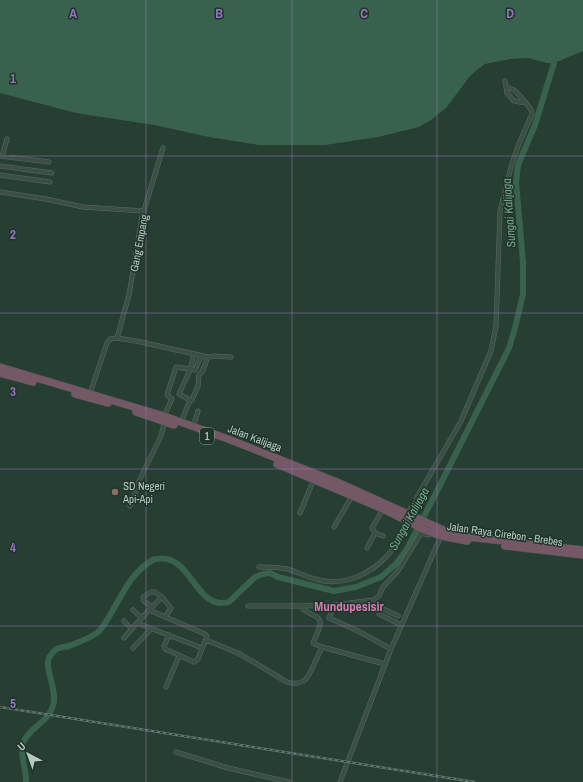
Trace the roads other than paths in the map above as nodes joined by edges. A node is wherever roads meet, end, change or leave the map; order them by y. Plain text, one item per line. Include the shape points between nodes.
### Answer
1 (505, 81) dead end
2 (506, 86) junction
3 (526, 103) junction
4 (7, 139) dead end
5 (163, 148) dead end
6 (1, 156) edge
7 (50, 162) dead end
8 (0, 166) edge
9 (52, 173) dead end
10 (0, 175) edge
11 (50, 182) dead end
12 (0, 192) edge
13 (144, 211) junction
14 (117, 338) junction
15 (194, 354) junction
16 (201, 356) junction
17 (208, 357) junction
18 (231, 357) dead end
19 (0, 367) edge
20 (190, 370) junction
21 (0, 373) edge
22 (90, 393) junction
23 (190, 400) junction
24 (198, 411) dead end
25 (165, 419) junction
26 (181, 422) junction
27 (193, 426) junction
28 (314, 479) junction
29 (352, 495) junction
30 (130, 506) dead end
31 (383, 509) junction
32 (300, 513) dead end
33 (408, 517) junction
34 (334, 527) dead end
35 (428, 528) junction
36 (375, 533) junction
37 (383, 536) dead end
38 (441, 536) junction
39 (367, 548) dead end
40 (583, 550) edge
41 (583, 555) edge
42 (259, 567) dead end
43 (162, 597) junction
44 (373, 600) junction
45 (335, 605) junction
46 (248, 606) dead end
47 (301, 606) junction
48 (151, 609) junction
49 (133, 610) dead end
50 (379, 614) dead end
51 (398, 616) dead end
52 (142, 618) junction
53 (165, 618) junction
54 (124, 621) dead end
55 (137, 624) junction
56 (401, 625) junction
57 (132, 629) junction
58 (151, 629) junction
59 (169, 635) junction
60 (124, 638) dead end
61 (206, 640) junction
62 (322, 647) junction
63 (133, 648) dead end
64 (202, 648) junction
65 (391, 649) junction
66 (179, 656) junction
67 (385, 664) junction
68 (166, 687) dead end
69 (176, 752) dead end
70 (289, 782) edge
71 (340, 782) edge

1 - 2 street
2 - 3 street via 515,91
2 - 3 street via 507,93 514,101
3 - 33 street via 532,114 511,166 500,211 496,326 491,351 462,420
4 - 6 street
5 - 13 street, Gang Empang
6 - 7 street
8 - 9 street
10 - 11 street
12 - 13 street via 83,207
13 - 14 street, Gang Empang via 129,295
14 - 15 street
14 - 22 street via 106,343
15 - 16 street
15 - 20 street
16 - 17 street
16 - 20 street via 196,370
17 - 18 street
17 - 23 street via 199,375 193,399
19 - 22 highway, Jalan Kalijaga / 1
20 - 23 street via 179,395
20 - 25 street via 176,367 167,396 172,399
21 - 25 highway, Jalan Kalijaga / 1
22 - 25 highway, Jalan Kalijaga / 1
23 - 26 street
24 - 27 street
25 - 26 highway, Jalan Kalijaga / 1
25 - 28 highway, Jalan Kalijaga / 1
25 - 30 street via 160,438 136,485 137,489
26 - 27 highway, Jalan Kalijaga / 1
27 - 33 highway, Jalan Kalijaga / 1 via 297,466
28 - 29 highway, Jalan Kalijaga / 1
28 - 32 street
29 - 31 highway, Jalan Kalijaga / 1
29 - 34 street
31 - 33 highway, Jalan Kalijaga / 1
31 - 36 street via 372,528
33 - 35 highway, Jalan Kalijaga / 1
33 - 42 street via 402,535 388,555 374,568 353,579 322,581 288,569
35 - 38 highway, Jalan Raya Cirebon - Brebes / 1
35 - 40 highway, Jalan Raya Cirebon - Brebes / 1 via 468,537
35 - 44 street via 428,535 421,533 398,571
36 - 37 street
36 - 39 street
38 - 41 highway, Jalan Raya Cirebon - Brebes / 1
38 - 56 street
43 - 48 street
43 - 48 street via 155,592 143,597
43 - 53 street via 171,608
44 - 45 street
44 - 51 street via 375,605
45 - 47 street
45 - 65 street via 329,618
46 - 47 street
47 - 62 street via 320,619 321,625 313,643
48 - 52 street
48 - 53 street
49 - 52 street
50 - 56 street
52 - 55 street
53 - 61 street via 207,635
54 - 57 street
55 - 57 street
55 - 58 street
56 - 65 street
57 - 60 street
58 - 59 street
58 - 63 street
59 - 64 street
59 - 66 street via 164,648
61 - 62 street via 238,653 291,683 306,679
61 - 64 street
62 - 67 street
64 - 66 street via 195,661
65 - 67 street
66 - 68 street
67 - 71 street
69 - 70 street via 228,768

